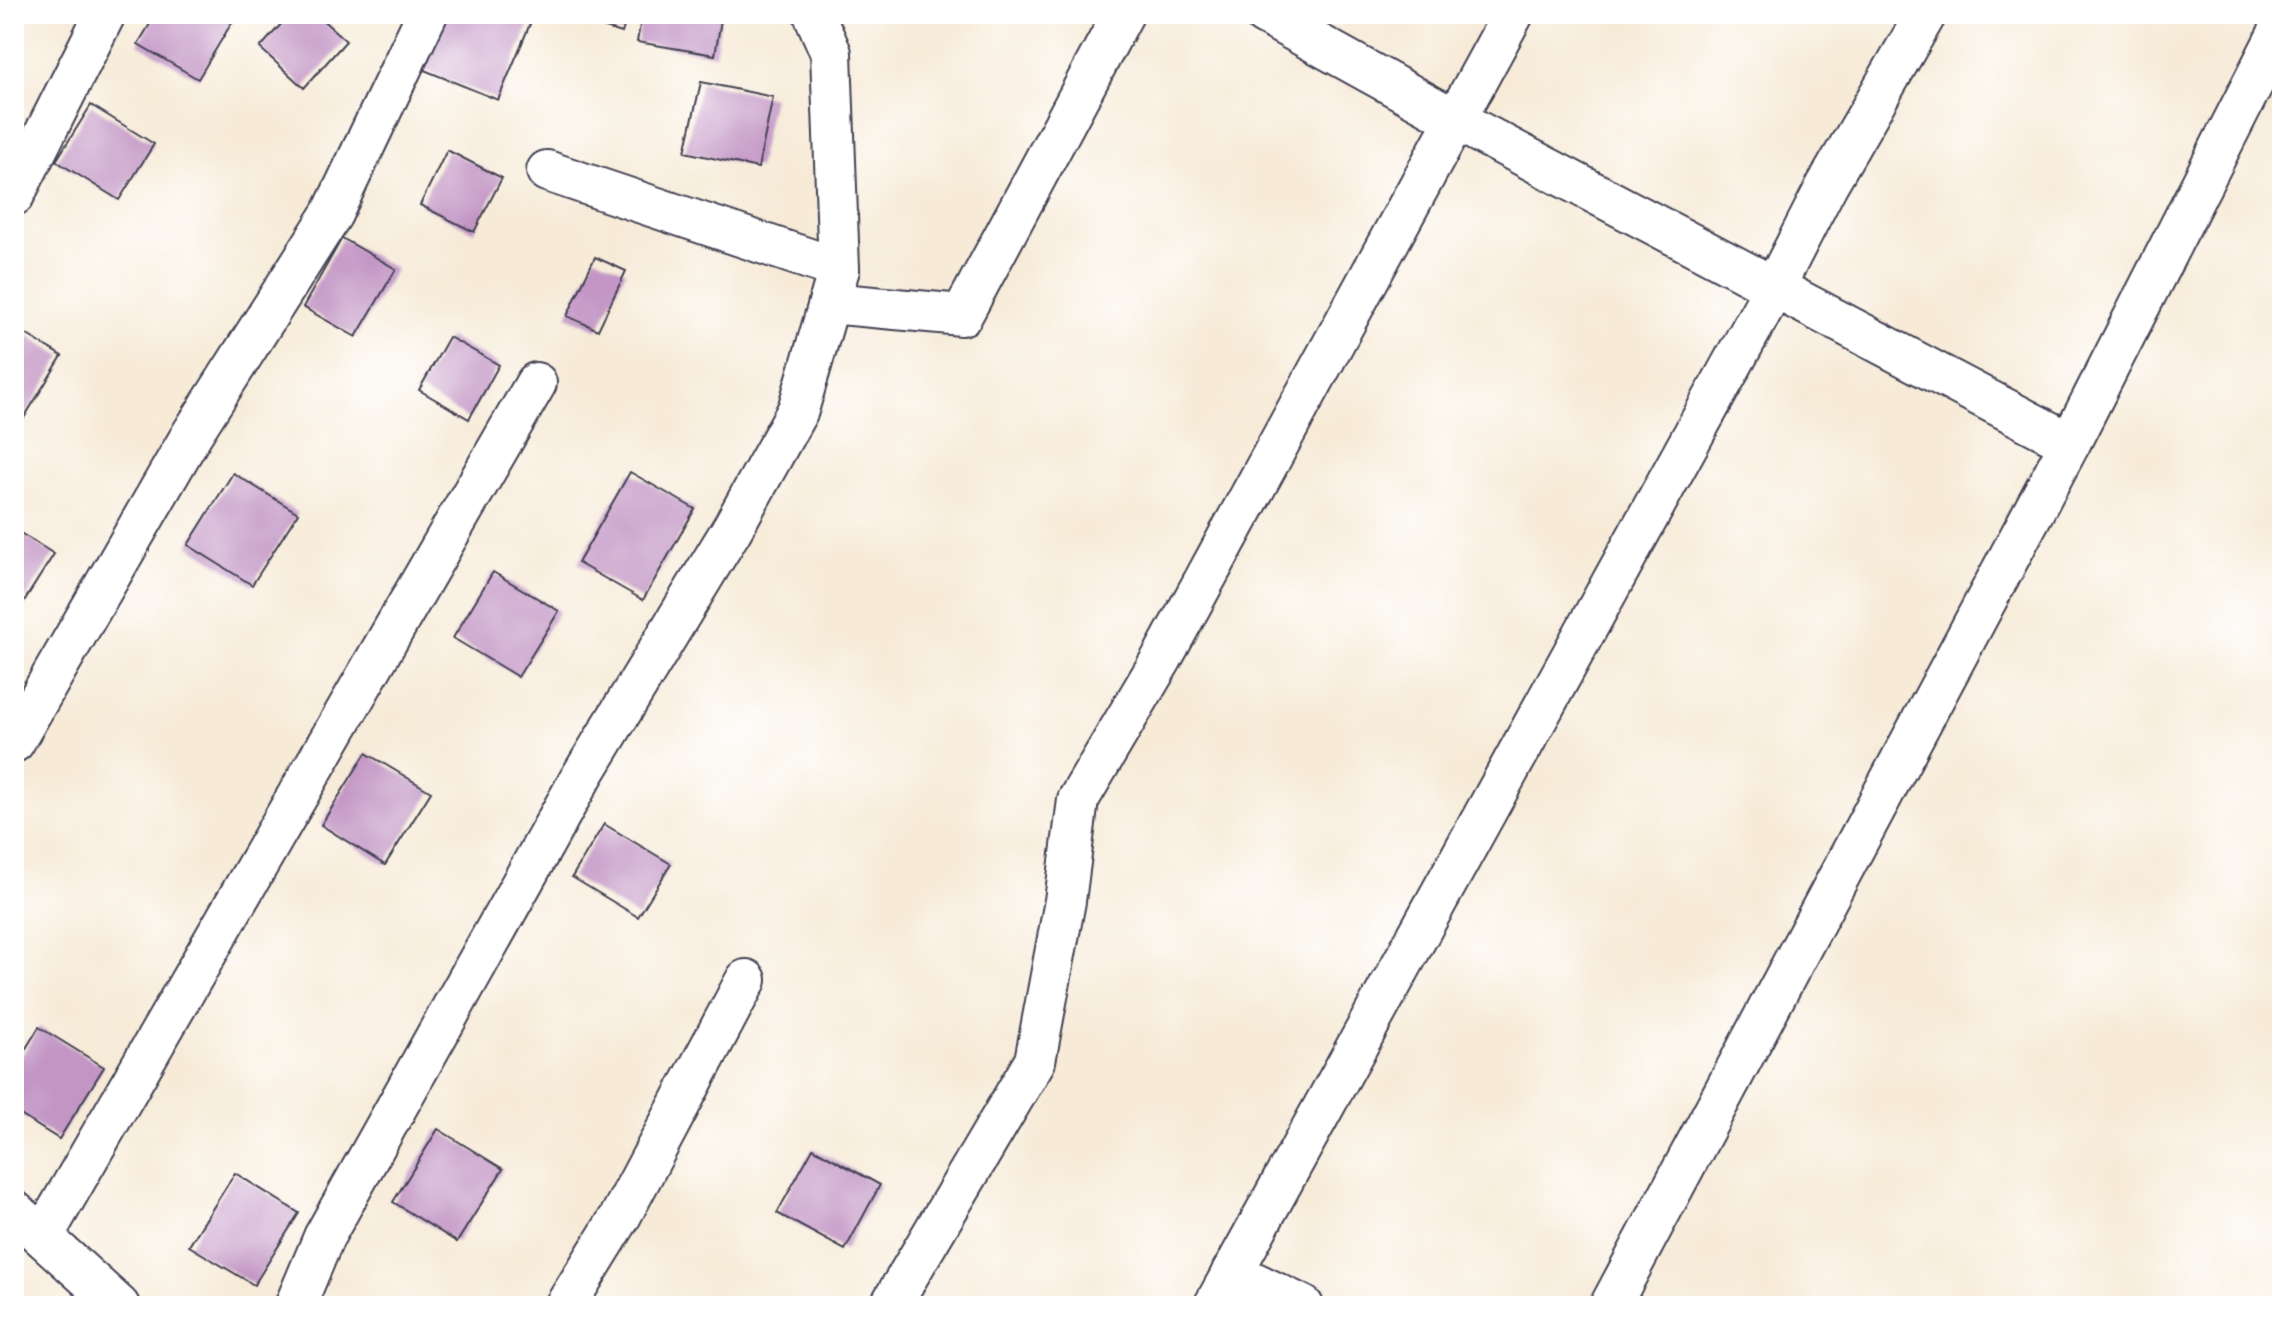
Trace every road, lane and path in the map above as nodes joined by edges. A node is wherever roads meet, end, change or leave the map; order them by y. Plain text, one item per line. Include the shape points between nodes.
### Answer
1 (105, 14) edge
2 (427, 14) edge
3 (814, 14) edge
4 (1123, 14) edge
5 (1264, 14) edge
6 (1513, 14) edge
7 (1926, 14) edge
8 (2282, 26) edge
9 (1456, 120) junction
10 (547, 171) dead end
11 (14, 195) edge
12 (834, 286) junction
13 (1774, 288) junction
14 (536, 383) dead end
15 (2070, 443) junction
16 (14, 742) edge
17 (746, 980) dead end
18 (28, 1224) edge
19 (1223, 1289) edge
20 (119, 1306) edge
21 (295, 1306) edge
22 (565, 1306) edge
23 (890, 1306) edge
24 (1303, 1306) edge
25 (1610, 1306) edge

1 - 11 street
2 - 16 street via 332,214 192,434
3 - 12 street via 831,53
4 - 12 street via 962,315
5 - 9 street
6 - 9 street
7 - 13 street
8 - 15 street
9 - 13 street
9 - 23 street via 1162,658 1078,800 1035,1061
10 - 12 street
12 - 21 street via 798,410 579,781 324,1237
13 - 15 street
13 - 19 street
14 - 18 street
15 - 25 street
17 - 22 street via 620,1217
18 - 20 street
19 - 24 street

